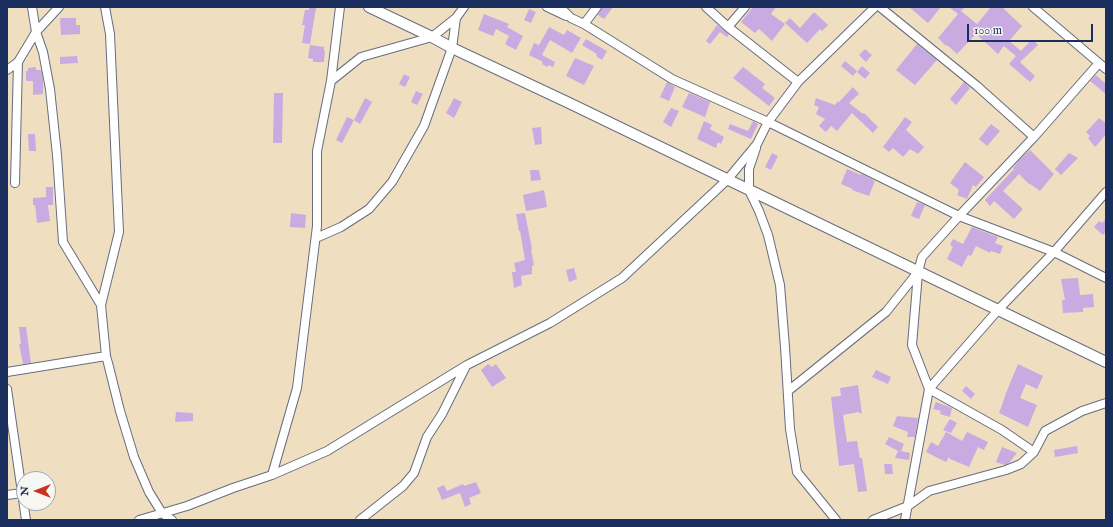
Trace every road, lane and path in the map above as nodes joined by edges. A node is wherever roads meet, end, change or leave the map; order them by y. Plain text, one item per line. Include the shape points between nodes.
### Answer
1 (32, 7) edge
2 (59, 7) edge
3 (105, 7) edge
4 (340, 7) edge
5 (369, 7) edge
6 (464, 7) edge
7 (547, 7) edge
8 (560, 7) edge
9 (597, 7) edge
10 (706, 7) edge
11 (744, 7) edge
12 (875, 7) edge
13 (880, 7) edge
14 (1033, 7) edge
15 (456, 18) junction
16 (571, 18) junction
17 (584, 24) junction
18 (728, 27) junction
19 (36, 32) junction
20 (432, 37) junction
21 (452, 48) junction
22 (18, 62) junction
23 (1099, 63) junction
24 (1106, 69) edge
25 (7, 70) edge
26 (331, 81) junction
27 (798, 82) junction
28 (768, 122) junction
29 (1034, 137) junction
30 (757, 144) junction
31 (727, 180) junction
32 (15, 183) dead end
33 (749, 190) junction
34 (1105, 194) edge
35 (959, 216) junction
36 (316, 238) junction
37 (1054, 252) junction
38 (918, 272) junction
39 (1106, 278) edge
40 (101, 306) junction
41 (998, 310) junction
42 (106, 356) junction
43 (1106, 362) edge
44 (466, 365) junction
45 (7, 372) edge
46 (7, 389) edge
47 (929, 389) junction
48 (788, 391) junction
49 (1106, 403) edge
50 (11, 441) edge
51 (1034, 452) junction
52 (17, 471) edge
53 (272, 475) junction
54 (908, 506) junction
55 (162, 513) junction
56 (139, 520) edge
57 (172, 520) edge
58 (360, 520) edge
59 (836, 520) edge
60 (873, 520) edge
61 (905, 520) edge

1 - 19 street
2 - 19 street
3 - 40 street via 110,34 119,232
4 - 26 street
5 - 20 street
6 - 15 street
7 - 16 street
8 - 16 street
9 - 17 street
10 - 18 street
11 - 18 street
12 - 27 street
13 - 29 street via 977,86
14 - 23 street
15 - 20 street
15 - 21 street
16 - 17 street
17 - 28 street via 672,78
18 - 27 street
19 - 22 street
19 - 40 street via 43,52 50,89 62,242
20 - 21 street
20 - 26 street via 361,57
21 - 31 street
21 - 36 street via 424,126 392,182 369,209 341,227
22 - 25 street
22 - 32 street
23 - 24 street
23 - 29 street
26 - 36 street via 318,151
27 - 28 street
28 - 30 street
28 - 35 street
29 - 35 street
30 - 31 street
30 - 33 street via 749,169
31 - 33 street
31 - 44 street via 622,278 550,323
33 - 38 street
33 - 48 street via 768,235 780,285
34 - 37 street
35 - 37 street
35 - 38 street via 922,257
36 - 53 street via 298,388
37 - 39 street
37 - 41 street
38 - 41 street
38 - 47 street via 912,345
38 - 48 street via 886,312
40 - 42 street
41 - 43 street
41 - 47 street
42 - 45 street
42 - 55 street via 134,456 149,492
44 - 53 street via 327,451
44 - 58 street via 442,414 427,437 414,473 403,486
46 - 50 street
47 - 51 street via 1002,430
47 - 54 street
48 - 59 street via 790,429 797,472
49 - 51 street via 1082,411 1045,431
50 - 52 street
51 - 54 street via 1021,464 929,491
53 - 55 street
54 - 60 street
54 - 61 street
55 - 56 street
55 - 57 street

